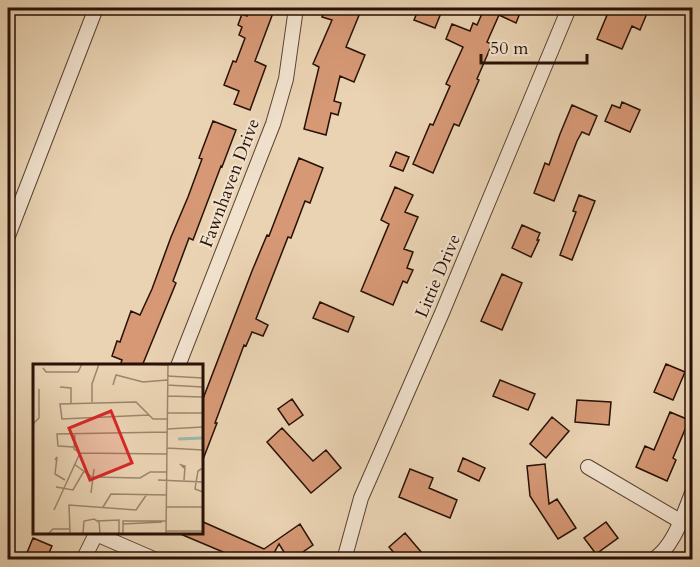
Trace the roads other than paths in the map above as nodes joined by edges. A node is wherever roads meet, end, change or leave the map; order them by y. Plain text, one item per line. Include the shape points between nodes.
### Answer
1 (96, 8) edge
2 (296, 8) edge
3 (569, 8) edge
4 (8, 236) edge
5 (179, 364) edge
6 (588, 467) dead end
7 (693, 493) edge
8 (686, 524) edge
9 (96, 534) edge
10 (98, 534) edge
11 (83, 560) edge
12 (156, 560) edge
13 (344, 560) edge
14 (652, 560) edge

1 - 4 street
2 - 5 street, Fawnhaven Drive via 286,79 273,124
3 - 13 street, Littie Drive via 361,498
6 - 8 street
7 - 8 street
8 - 14 street
9 - 11 street
10 - 12 street

